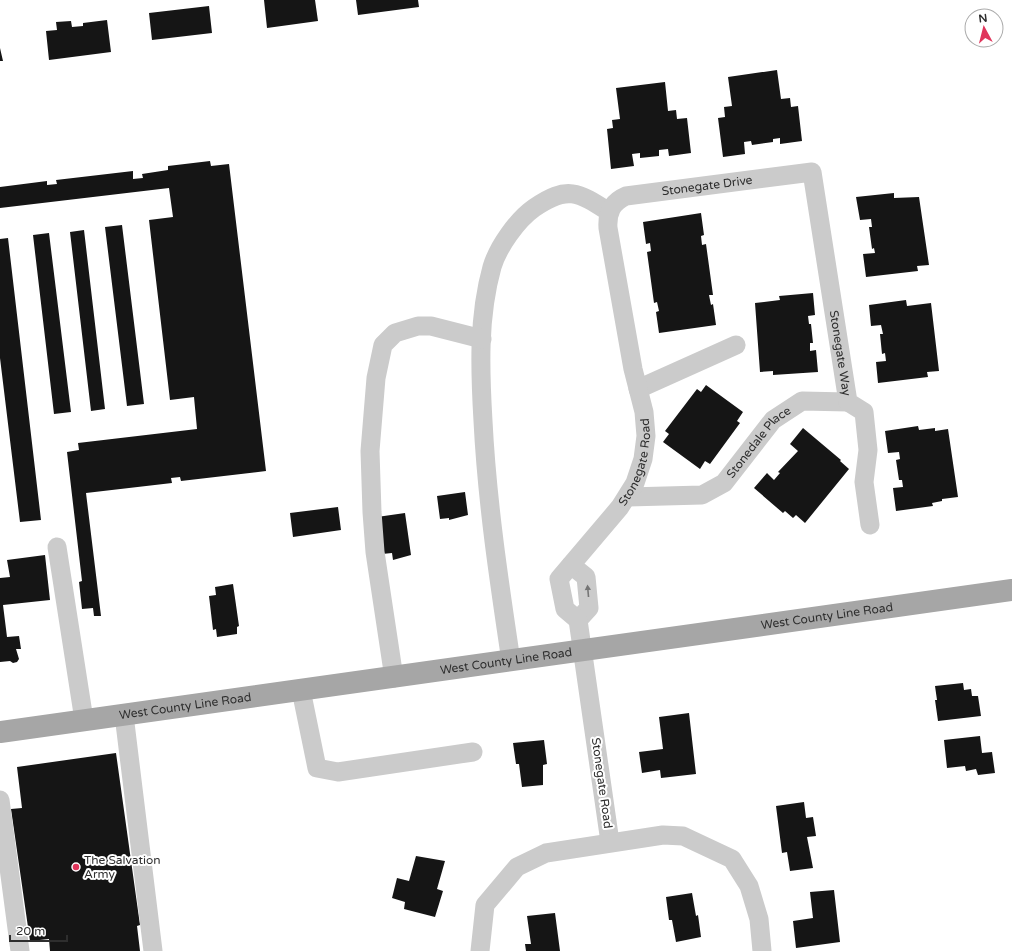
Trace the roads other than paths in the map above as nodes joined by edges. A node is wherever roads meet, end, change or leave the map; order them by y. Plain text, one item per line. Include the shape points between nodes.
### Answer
1 (812, 172) joint
2 (610, 212) junction
3 (482, 339) junction
4 (736, 344) dead end
5 (638, 388) junction
6 (848, 402) junction
7 (628, 497) junction
8 (870, 524) dead end
9 (57, 547) dead end
10 (571, 565) junction
11 (1012, 590) edge
12 (578, 620) junction
13 (582, 651) junction
14 (511, 661) junction
15 (394, 678) junction
16 (301, 690) junction
17 (124, 715) junction
18 (84, 720) junction
19 (0, 732) edge
20 (473, 752) dead end
21 (0, 800) edge
22 (610, 842) junction
23 (20, 951) edge
24 (154, 951) edge
25 (480, 951) edge
26 (762, 951) edge

1 - 2 street, Stonegate Drive via 626,196 614,204
1 - 6 street, Stonegate Way
2 - 3 street via 588,198 569,192 547,199 527,213 509,234 493,266 484,305
2 - 5 street, Stonegate Road via 608,228
3 - 14 street via 480,371 485,459
3 - 15 street via 425,326 395,333 383,345 376,378 370,443 372,512 375,552
4 - 5 street
5 - 7 street, Stonegate Road via 645,420 645,446 640,471
6 - 7 street, Stonedale Place via 802,401 773,420 724,483 702,495
6 - 8 street, Stonegate Way via 864,412 868,450 864,482
7 - 10 street, Stonegate Road
9 - 18 street
10 - 12 street, Stonegate Road via 559,579 565,609
12 -> 10 street via 589,608 586,577
11 - 13 main road, West County Line Road
12 - 13 street, Stonegate Road
13 - 14 main road, West County Line Road
13 - 22 street, Stonegate Road
14 - 15 main road, West County Line Road
15 - 16 main road, West County Line Road
16 - 17 main road, West County Line Road
16 - 20 street via 317,768 338,772
17 - 18 main road, West County Line Road
17 - 24 street
18 - 19 main road, West County Line Road
21 - 23 street
22 - 25 street via 546,852 517,867 485,905
22 - 26 street, Stonegate Road via 663,835 683,836 732,859 749,886 759,919

